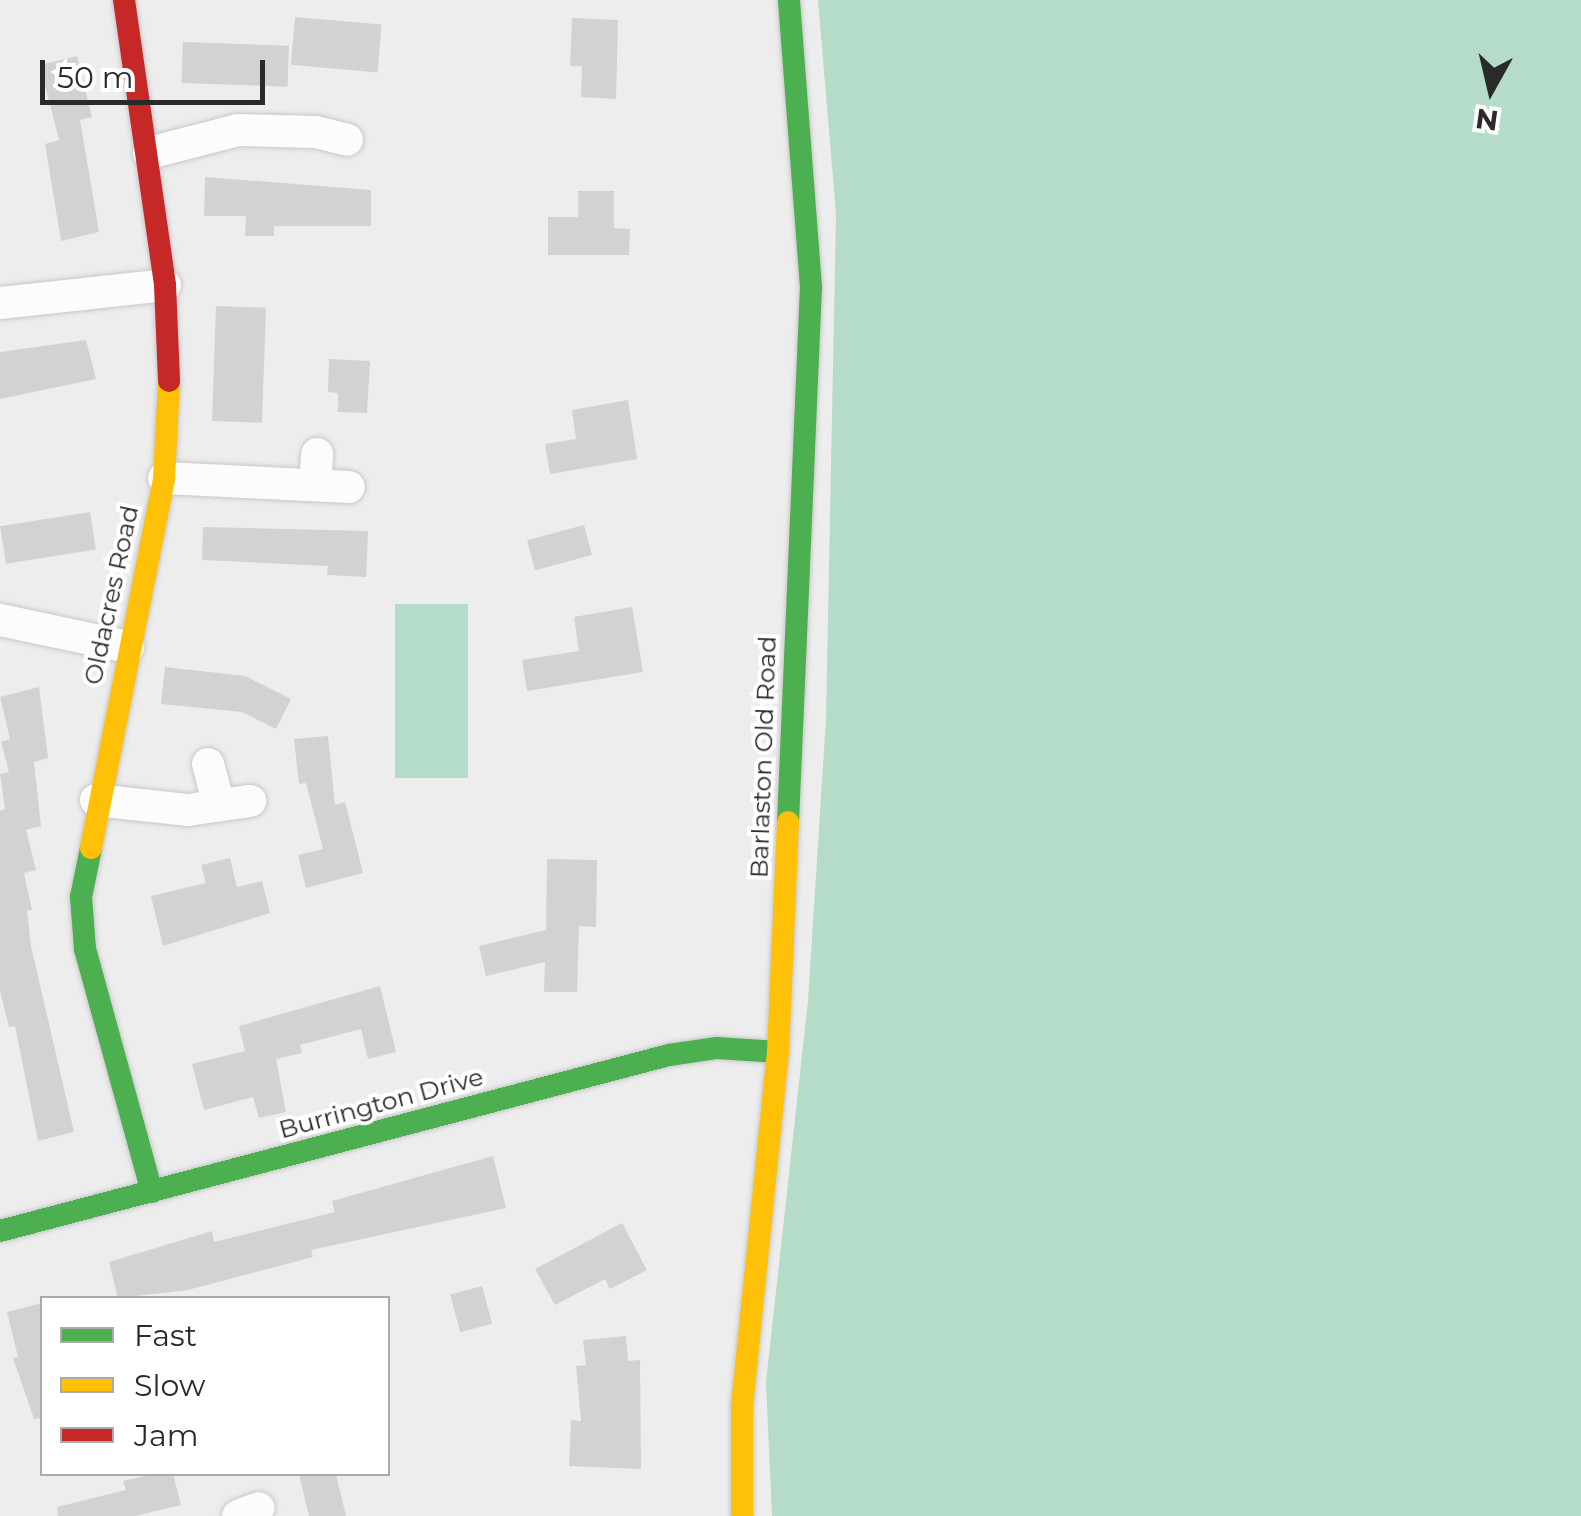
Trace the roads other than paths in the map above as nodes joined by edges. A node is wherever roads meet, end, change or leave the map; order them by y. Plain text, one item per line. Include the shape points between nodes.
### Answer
1 (124, 0) edge
2 (789, 0) edge
3 (328, 126) dead end
4 (148, 153) junction
5 (165, 285) junction
6 (0, 303) edge
7 (164, 478) junction
8 (348, 487) dead end
9 (0, 620) edge
10 (128, 647) junction
11 (208, 764) dead end
12 (96, 800) junction
13 (778, 1052) junction
14 (152, 1192) junction
15 (0, 1231) edge
16 (742, 1516) edge

1 - 4 street, Oldacres Road
2 - 13 street, Barlaston Old Road via 811,287
3 - 4 street via 238,130
4 - 5 street, Oldacres Road
5 - 6 street
5 - 7 street, Oldacres Road
7 - 8 street via 316,469
7 - 10 street, Oldacres Road
9 - 10 street
10 - 12 street, Oldacres Road
11 - 12 street via 235,803 188,810
12 - 14 street, Oldacres Road via 81,897 85,948
13 - 14 street, Burrington Drive via 717,1048 669,1055
13 - 16 street, Barlaston Old Road via 742,1406
14 - 15 street, Burrington Drive

